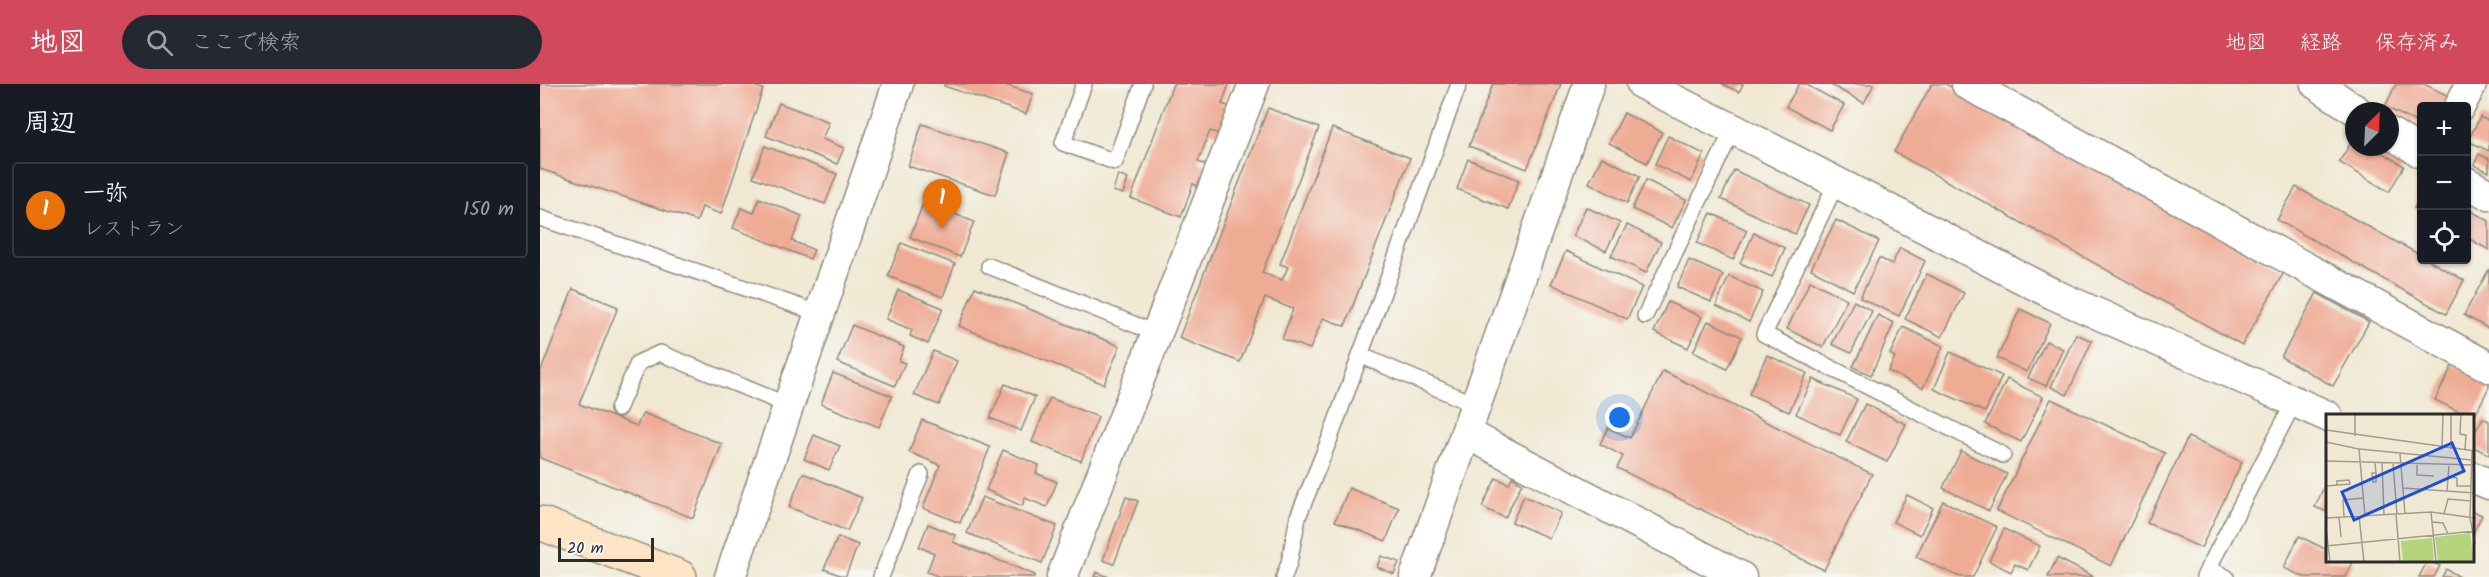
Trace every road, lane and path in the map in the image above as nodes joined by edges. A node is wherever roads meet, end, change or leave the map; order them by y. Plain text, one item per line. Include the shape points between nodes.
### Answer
1 (898, 84) edge
2 (1084, 84) edge
3 (1143, 84) edge
4 (1254, 84) edge
5 (1459, 84) edge
6 (1589, 84) edge
7 (1642, 84) edge
8 (1966, 84) edge
9 (2316, 84) edge
10 (2471, 84) edge
11 (2462, 102) edge
12 (2345, 103) edge
13 (1733, 129) junction
14 (2399, 139) edge
15 (2417, 150) edge
16 (1837, 182) junction
17 (2471, 185) edge
18 (2489, 195) edge
19 (540, 218) edge
20 (989, 266) dead end
21 (821, 314) junction
22 (1645, 316) dead end
23 (1158, 334) junction
24 (1360, 355) junction
25 (2489, 367) edge
26 (2294, 402) junction
27 (1476, 405) junction
28 (790, 406) junction
29 (618, 410) dead end
30 (2326, 416) edge
31 (1466, 433) junction
32 (2003, 455) dead end
33 (921, 474) dead end
34 (2474, 478) edge
35 (2489, 484) edge
36 (540, 524) edge
37 (637, 569) edge
38 (2206, 572) edge
39 (680, 577) edge
40 (730, 577) edge
41 (881, 577) edge
42 (1062, 577) edge
43 (1284, 577) edge
44 (1415, 577) edge
45 (1741, 577) edge
46 (2226, 577) edge

1 - 21 street
2 - 3 lane via 1063,143 1115,162
4 - 23 street
5 - 24 lane
6 - 27 street
7 - 13 street
8 - 25 street
9 - 12 street
10 - 11 street
13 - 16 street
13 - 22 lane
14 - 15 street
16 - 26 street via 2053,294
16 - 32 lane via 1764,334
17 - 18 street
19 - 21 lane
20 - 23 lane
21 - 28 street
23 - 42 street
24 - 27 lane
24 - 43 lane via 1298,517
26 - 30 street
26 - 38 lane
27 - 31 street
28 - 29 lane via 660,352 638,363
28 - 40 street
31 - 44 street
31 - 45 street
33 - 41 lane
34 - 35 street
36 - 37 street
37 - 39 street
38 - 46 lane

